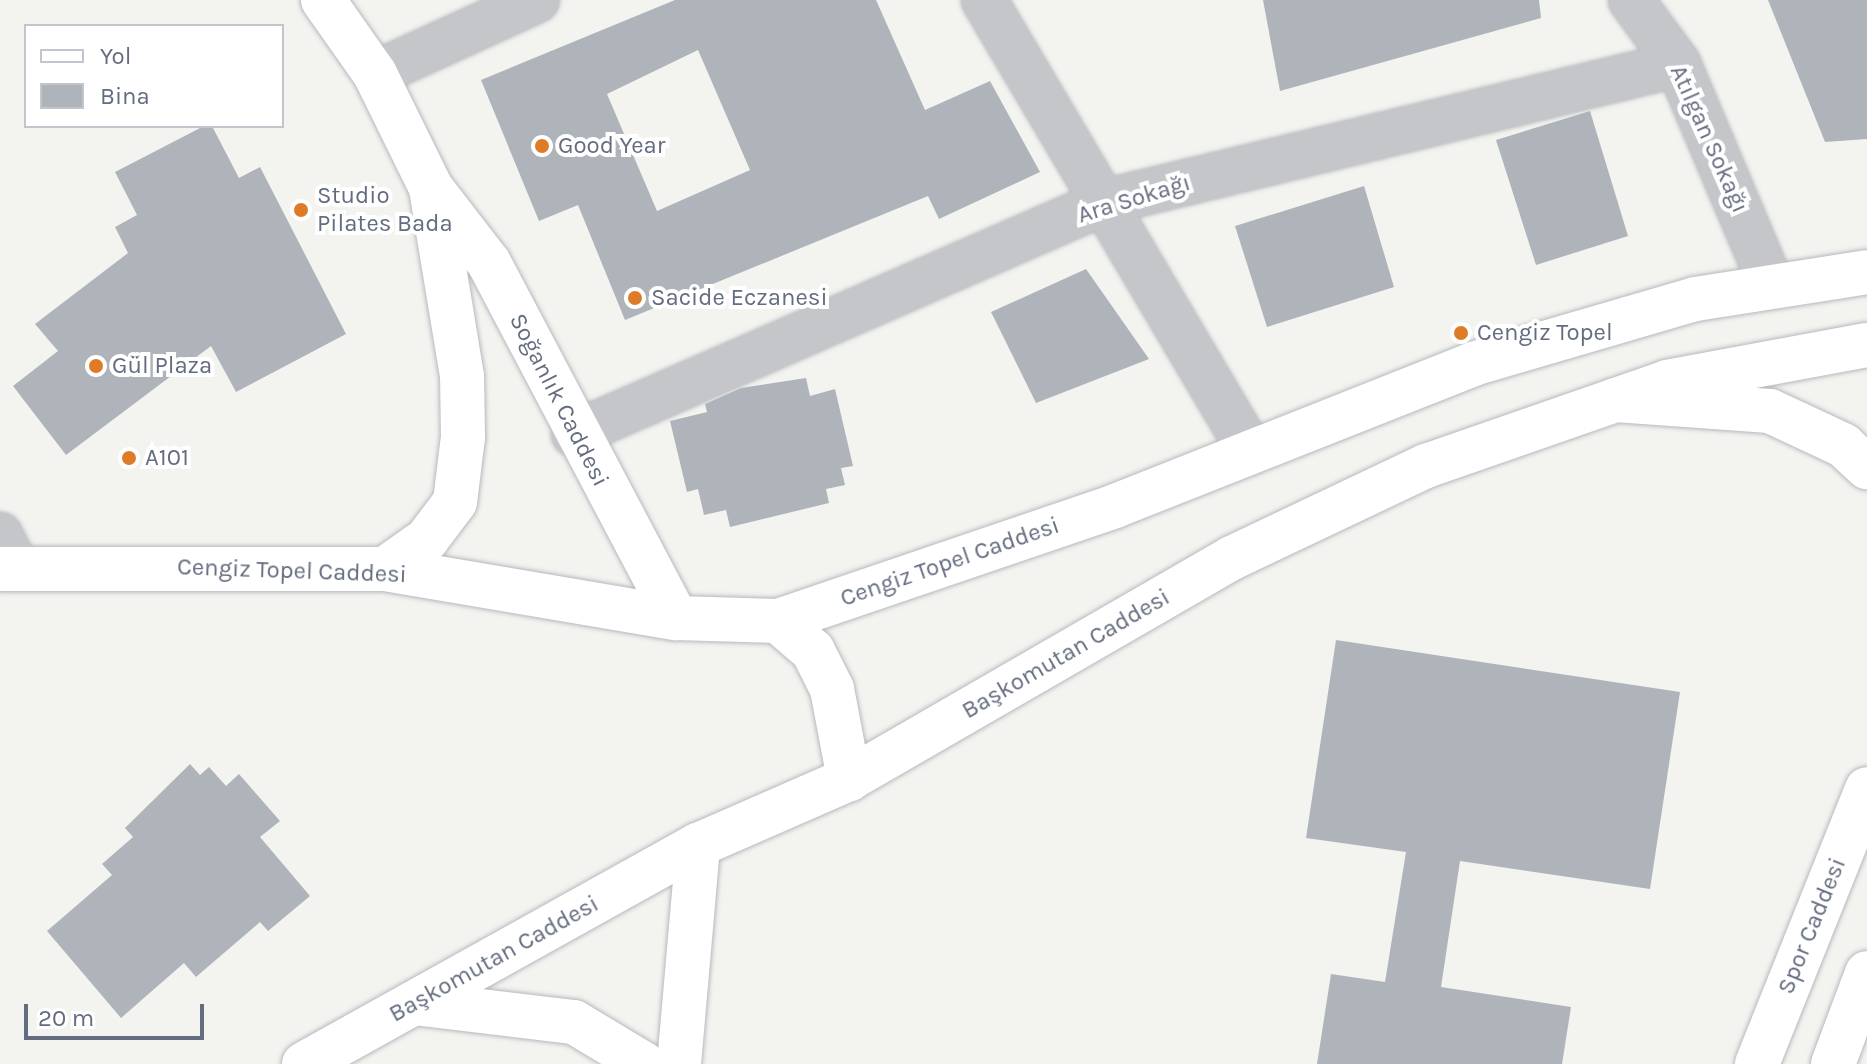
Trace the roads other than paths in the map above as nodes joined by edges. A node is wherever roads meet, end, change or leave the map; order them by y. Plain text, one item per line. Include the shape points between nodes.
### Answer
1 (323, 0) edge
2 (537, 0) edge
3 (984, 0) edge
4 (1631, 0) edge
5 (1678, 64) junction
6 (375, 74) junction
7 (431, 188) junction
8 (1105, 202) junction
9 (1867, 272) edge
10 (1772, 286) junction
11 (1867, 345) edge
12 (1616, 400) junction
13 (574, 434) junction
14 (1251, 452) junction
15 (1867, 467) edge
16 (5, 557) edge
17 (385, 569) junction
18 (676, 618) junction
19 (778, 621) junction
20 (849, 779) junction
21 (1867, 789) edge
22 (698, 845) junction
23 (1867, 973) edge
24 (414, 1003) junction
25 (304, 1064) edge
26 (644, 1064) edge
27 (679, 1064) edge
28 (1757, 1064) edge
29 (1833, 1064) edge

1 - 6 street, Soğanlık Caddesi
2 - 6 street
3 - 8 street
4 - 5 street, Atılgan Sokağı
5 - 8 street, Ara Sokağı
5 - 10 street, Atılgan Sokağı
6 - 7 street, Soğanlık Caddesi
7 - 13 street, Soğanlık Caddesi via 489,263
7 - 17 street, Soğanlık Caddesi via 462,376 463,437 455,502 427,539
8 - 13 street, Ara Sokağı
8 - 14 street
9 - 10 street, Cengiz Topel Caddesi
10 - 14 street, Cengiz Topel Caddesi via 1695,299 1473,364
11 - 12 street, Başkomutan Caddesi via 1667,382
12 - 15 street via 1770,411 1843,445
12 - 20 street, Başkomutan Caddesi via 1426,466 1232,558
13 - 18 street, Soğanlık Caddesi
14 - 19 street, Cengiz Topel Caddesi
16 - 17 street, Cengiz Topel Caddesi
17 - 18 street, Cengiz Topel Caddesi
18 - 19 street, Cengiz Topel Caddesi
19 - 20 street via 813,651 832,689
20 - 22 street, Başkomutan Caddesi
21 - 28 street, Spor Caddesi
22 - 24 street, Başkomutan Caddesi
22 - 27 street
23 - 29 street
24 - 25 street, Başkomutan Caddesi
24 - 26 street via 574,1022

